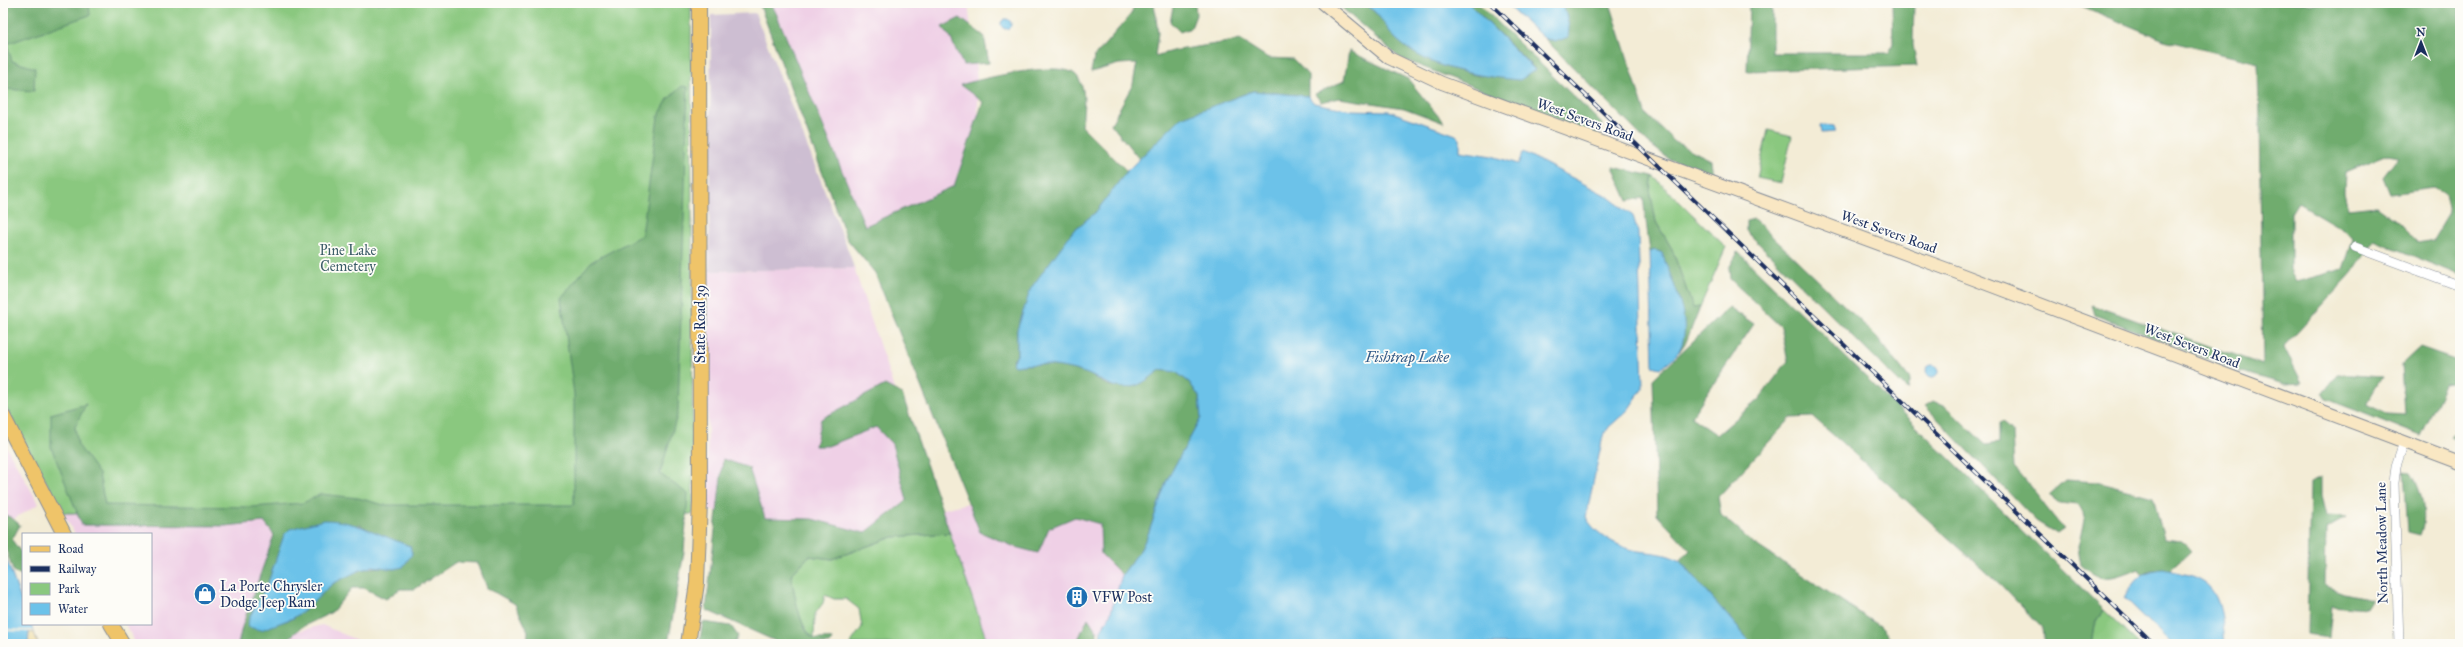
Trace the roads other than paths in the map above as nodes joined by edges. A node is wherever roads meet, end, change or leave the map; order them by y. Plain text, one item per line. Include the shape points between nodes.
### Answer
1 (699, 3) edge
2 (1323, 3) edge
3 (2355, 247) dead end
4 (2460, 286) edge
5 (3, 416) edge
6 (2404, 442) junction
7 (2460, 462) edge
8 (63, 533) edge
9 (112, 625) edge
10 (123, 644) edge
11 (688, 644) edge
12 (2399, 644) edge

1 - 11 main road, State Road 39 via 700,501 697,583
2 - 6 street, West Severs Road via 1389,58 1442,83 1952,271
3 - 4 street
5 - 8 main road
6 - 7 street, West Severs Road
6 - 12 street, North Meadow Lane via 2394,482
9 - 10 main road

